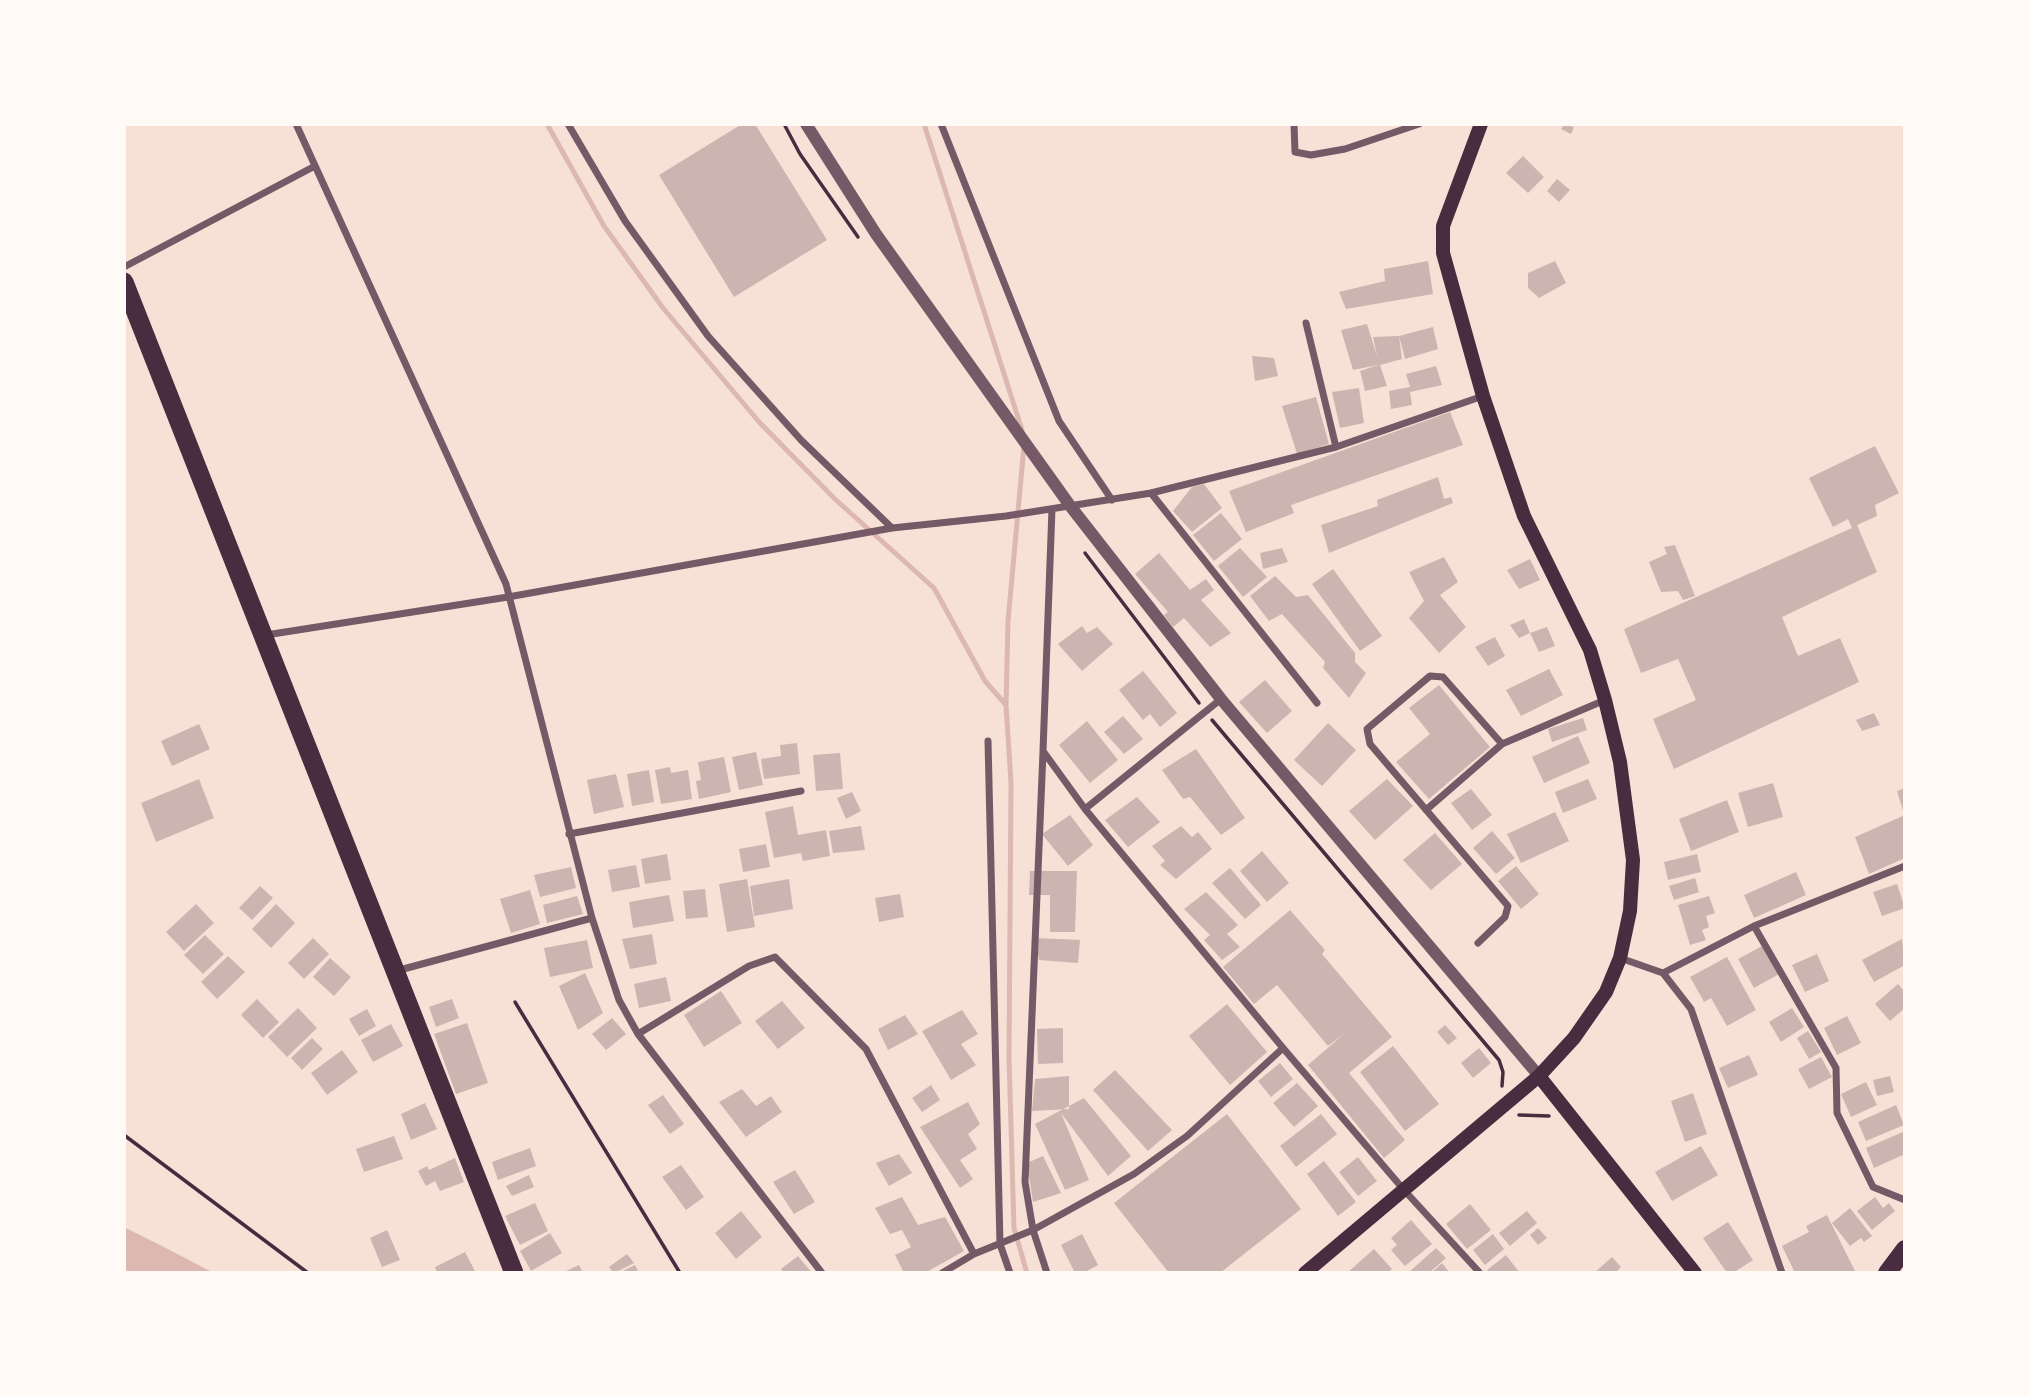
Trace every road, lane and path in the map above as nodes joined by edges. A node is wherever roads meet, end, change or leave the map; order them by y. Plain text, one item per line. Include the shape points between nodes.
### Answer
1 (296, 124) edge
2 (568, 124) edge
3 (806, 124) edge
4 (940, 124) edge
5 (1293, 124) edge
6 (1419, 124) edge
7 (1482, 124) edge
8 (315, 166) junction
9 (124, 267) edge
10 (124, 282) edge
11 (1306, 323) dead end
12 (1483, 396) junction
13 (1336, 447) junction
14 (1151, 494) junction
15 (1112, 500) junction
16 (1071, 507) junction
17 (1052, 509) junction
18 (891, 528) junction
19 (1084, 551) dead end
20 (508, 597) junction
21 (262, 636) junction
22 (1221, 699) junction
23 (1605, 701) junction
24 (1317, 703) dead end
25 (1205, 712) junction
26 (988, 741) dead end
27 (1502, 744) junction
28 (1043, 751) junction
29 (801, 791) dead end
30 (1085, 809) junction
31 (1426, 810) junction
32 (569, 834) junction
33 (1905, 866) edge
34 (592, 918) junction
35 (1754, 926) junction
36 (1478, 943) dead end
37 (1620, 958) junction
38 (395, 971) junction
39 (1663, 973) junction
40 (515, 1002) dead end
41 (638, 1034) junction
42 (1283, 1048) junction
43 (1539, 1076) junction
44 (1503, 1105) junction
45 (1572, 1119) junction
46 (124, 1135) edge
47 (1404, 1190) junction
48 (1905, 1200) edge
49 (1033, 1230) junction
50 (1000, 1244) junction
51 (1905, 1249) edge
52 (974, 1254) junction
53 (1894, 1271) edge
54 (308, 1273) edge
55 (514, 1273) edge
56 (680, 1273) edge
57 (822, 1273) edge
58 (942, 1273) edge
59 (1010, 1273) edge
60 (1047, 1273) edge
61 (1305, 1273) edge
62 (1480, 1273) edge
63 (1695, 1273) edge
64 (1782, 1273) edge

1 - 8 street
2 - 18 street via 625,221 708,336 801,440
3 - 16 street via 876,234
4 - 15 street via 1059,421
5 - 6 street via 1294,152 1311,155 1345,149
7 - 12 main road via 1443,226 1443,253
8 - 9 street
8 - 20 street
10 - 21 highway
11 - 13 street
12 - 13 street
12 - 23 main road via 1524,516 1590,650
13 - 14 street
14 - 15 street
14 - 24 street
15 - 16 street
16 - 17 street
16 - 22 street
17 - 18 street
17 - 28 street
18 - 20 street
19 - 25 path
20 - 21 street
20 - 32 street
21 - 38 highway
22 - 25 street
22 - 43 street
23 - 27 street
23 - 37 main road via 1620,762 1633,860 1630,911
25 - 30 street
25 - 44 path via 1499,1060 1504,1083 1496,1094
26 - 50 street
27 - 31 street
27 - 31 street via 1443,677 1430,676 1367,729 1370,744
28 - 30 street
28 - 49 street via 1025,1182
29 - 32 street
30 - 42 street
31 - 36 street via 1508,906 1505,917
32 - 34 street
33 - 35 street
34 - 38 street
34 - 41 street via 619,1000
35 - 39 street
35 - 48 street via 1836,1068 1837,1113 1873,1187
37 - 39 street
37 - 43 main road via 1582,1027
38 - 55 highway
39 - 64 street via 1691,1009
40 - 56 path
41 - 52 street via 749,966 775,957 866,1049
41 - 57 street
42 - 47 street
42 - 49 street via 1176,1144 1134,1174
43 - 44 main road
43 - 45 main road
44 - 45 path via 1512,1114
44 - 47 main road
45 - 63 main road
46 - 54 path
47 - 61 main road
47 - 62 street
49 - 50 street
49 - 60 street
50 - 52 street
50 - 59 street
51 - 53 main road
52 - 58 street

